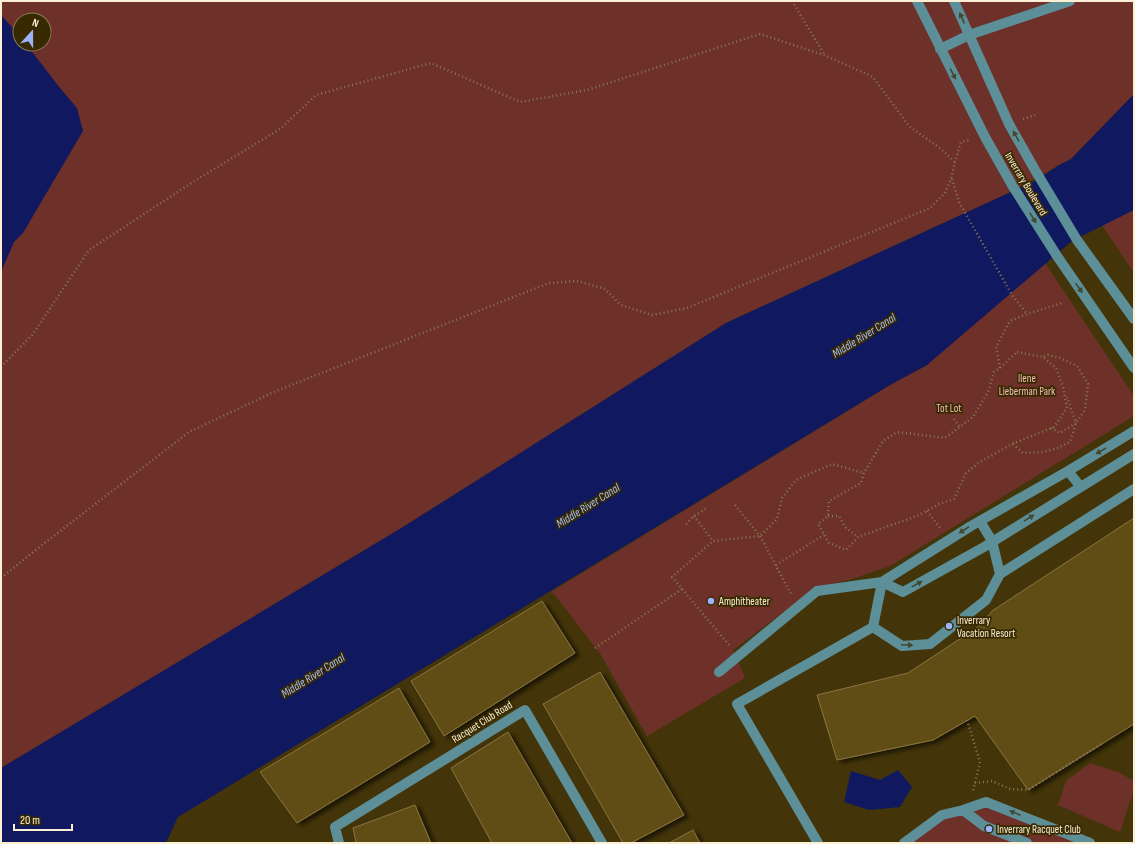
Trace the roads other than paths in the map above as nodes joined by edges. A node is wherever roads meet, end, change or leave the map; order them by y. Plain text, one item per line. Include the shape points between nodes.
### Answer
1 (917, 1) edge
2 (954, 1) edge
3 (1070, 1) edge
4 (969, 35) junction
5 (940, 49) junction
6 (1134, 319) edge
7 (1134, 368) edge
8 (1133, 434) edge
9 (1134, 454) edge
10 (1068, 470) junction
11 (1080, 486) junction
12 (1134, 489) edge
13 (980, 521) junction
14 (992, 541) junction
15 (1000, 574) junction
16 (882, 582) junction
17 (873, 628) junction
18 (718, 672) dead end
19 (964, 810) junction
20 (339, 843) edge
21 (602, 843) edge
22 (818, 843) edge
23 (904, 843) edge
24 (1028, 843) edge
25 (1090, 843) edge

1 - 5 street, Inverrary Boulevard
4 -> 2 street, Inverrary Boulevard
3 - 4 street
4 - 5 street
6 -> 4 street, Inverrary Boulevard via 1077,240 1035,170 1009,124
5 -> 7 street, Inverrary Boulevard via 1012,185
8 -> 10 street
9 - 11 street
10 - 11 street
10 - 13 street
14 -> 11 street
12 - 15 street
13 - 14 street
13 -> 16 street
14 - 15 street
16 -> 14 street via 903,592
17 -> 15 street via 902,646 930,644 986,600
16 - 17 street
16 - 18 street via 817,591
17 - 22 street via 737,704
19 - 23 street via 942,815
19 - 24 street via 984,826
25 -> 19 street via 986,802
20 - 21 street, Racquet Club Road via 336,827 525,710

